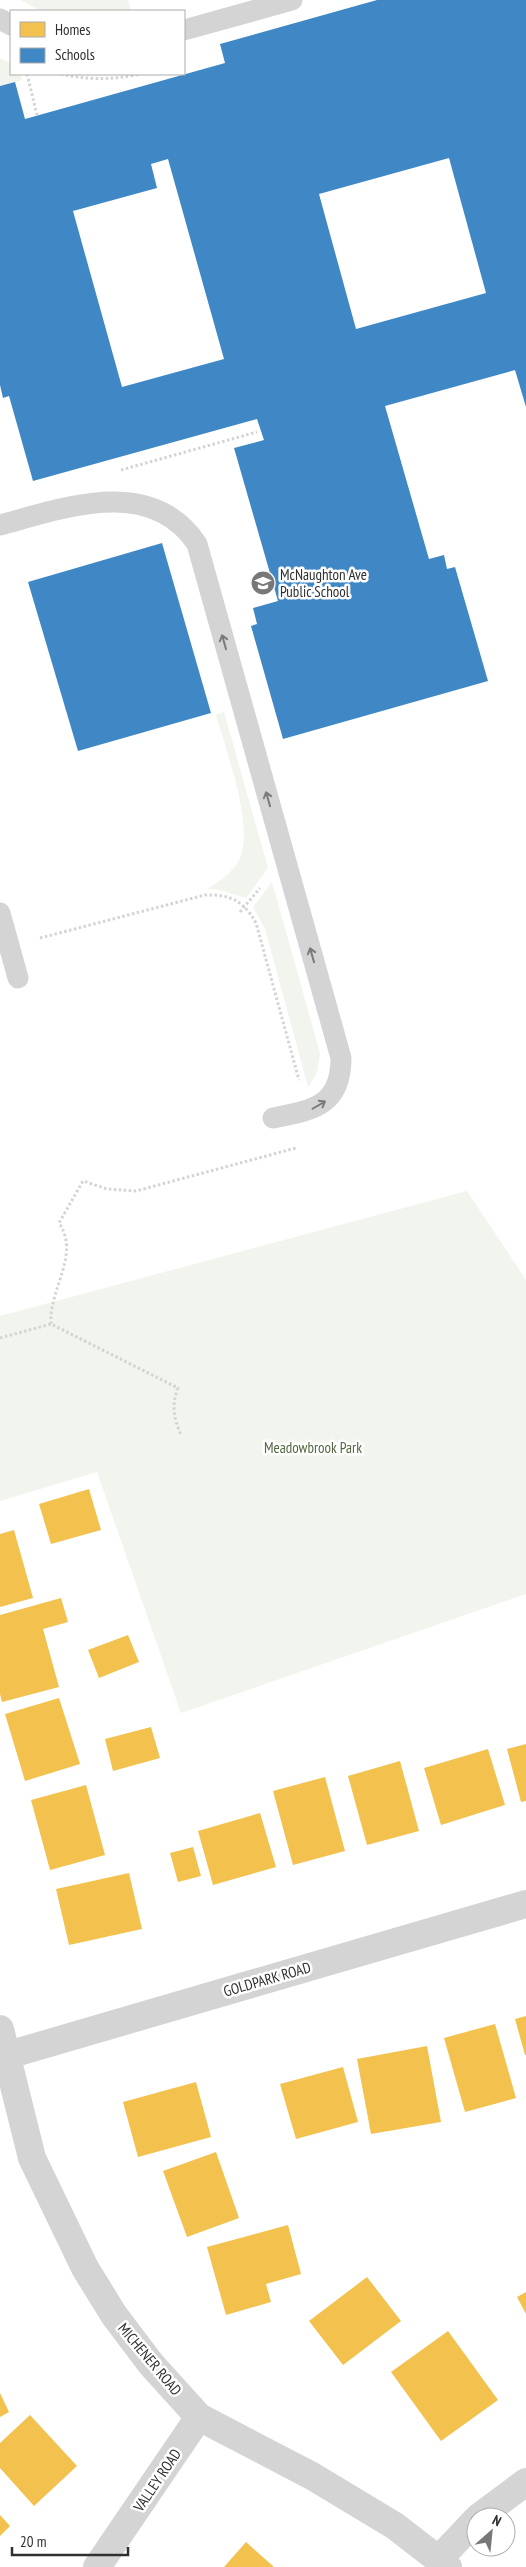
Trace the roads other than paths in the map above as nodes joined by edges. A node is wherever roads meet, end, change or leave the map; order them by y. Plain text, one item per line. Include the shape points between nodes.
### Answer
1 (292, 0) edge
2 (185, 30) edge
3 (0, 525) edge
4 (0, 913) edge
5 (18, 978) dead end
6 (272, 1118) dead end
7 (526, 1904) edge
8 (0, 2029) edge
9 (8, 2055) junction
10 (199, 2417) junction
11 (526, 2482) edge
12 (492, 2507) edge
13 (466, 2533) edge
14 (443, 2563) edge
15 (97, 2567) edge

1 - 2 lane
6 -> 3 lane via 307,1111 324,1103 335,1090 341,1074 341,1058 196,544 186,529 152,509 107,501 86,502
4 - 5 lane
7 - 9 street, GOLDPARK ROAD
8 - 9 street, MICHENER ROAD
9 - 10 street, MICHENER ROAD via 32,2158 85,2268 114,2315 151,2364
10 - 14 street, MICHENER ROAD via 312,2476 395,2526
10 - 15 street, VALLEY ROAD
11 - 12 street
13 - 14 street

